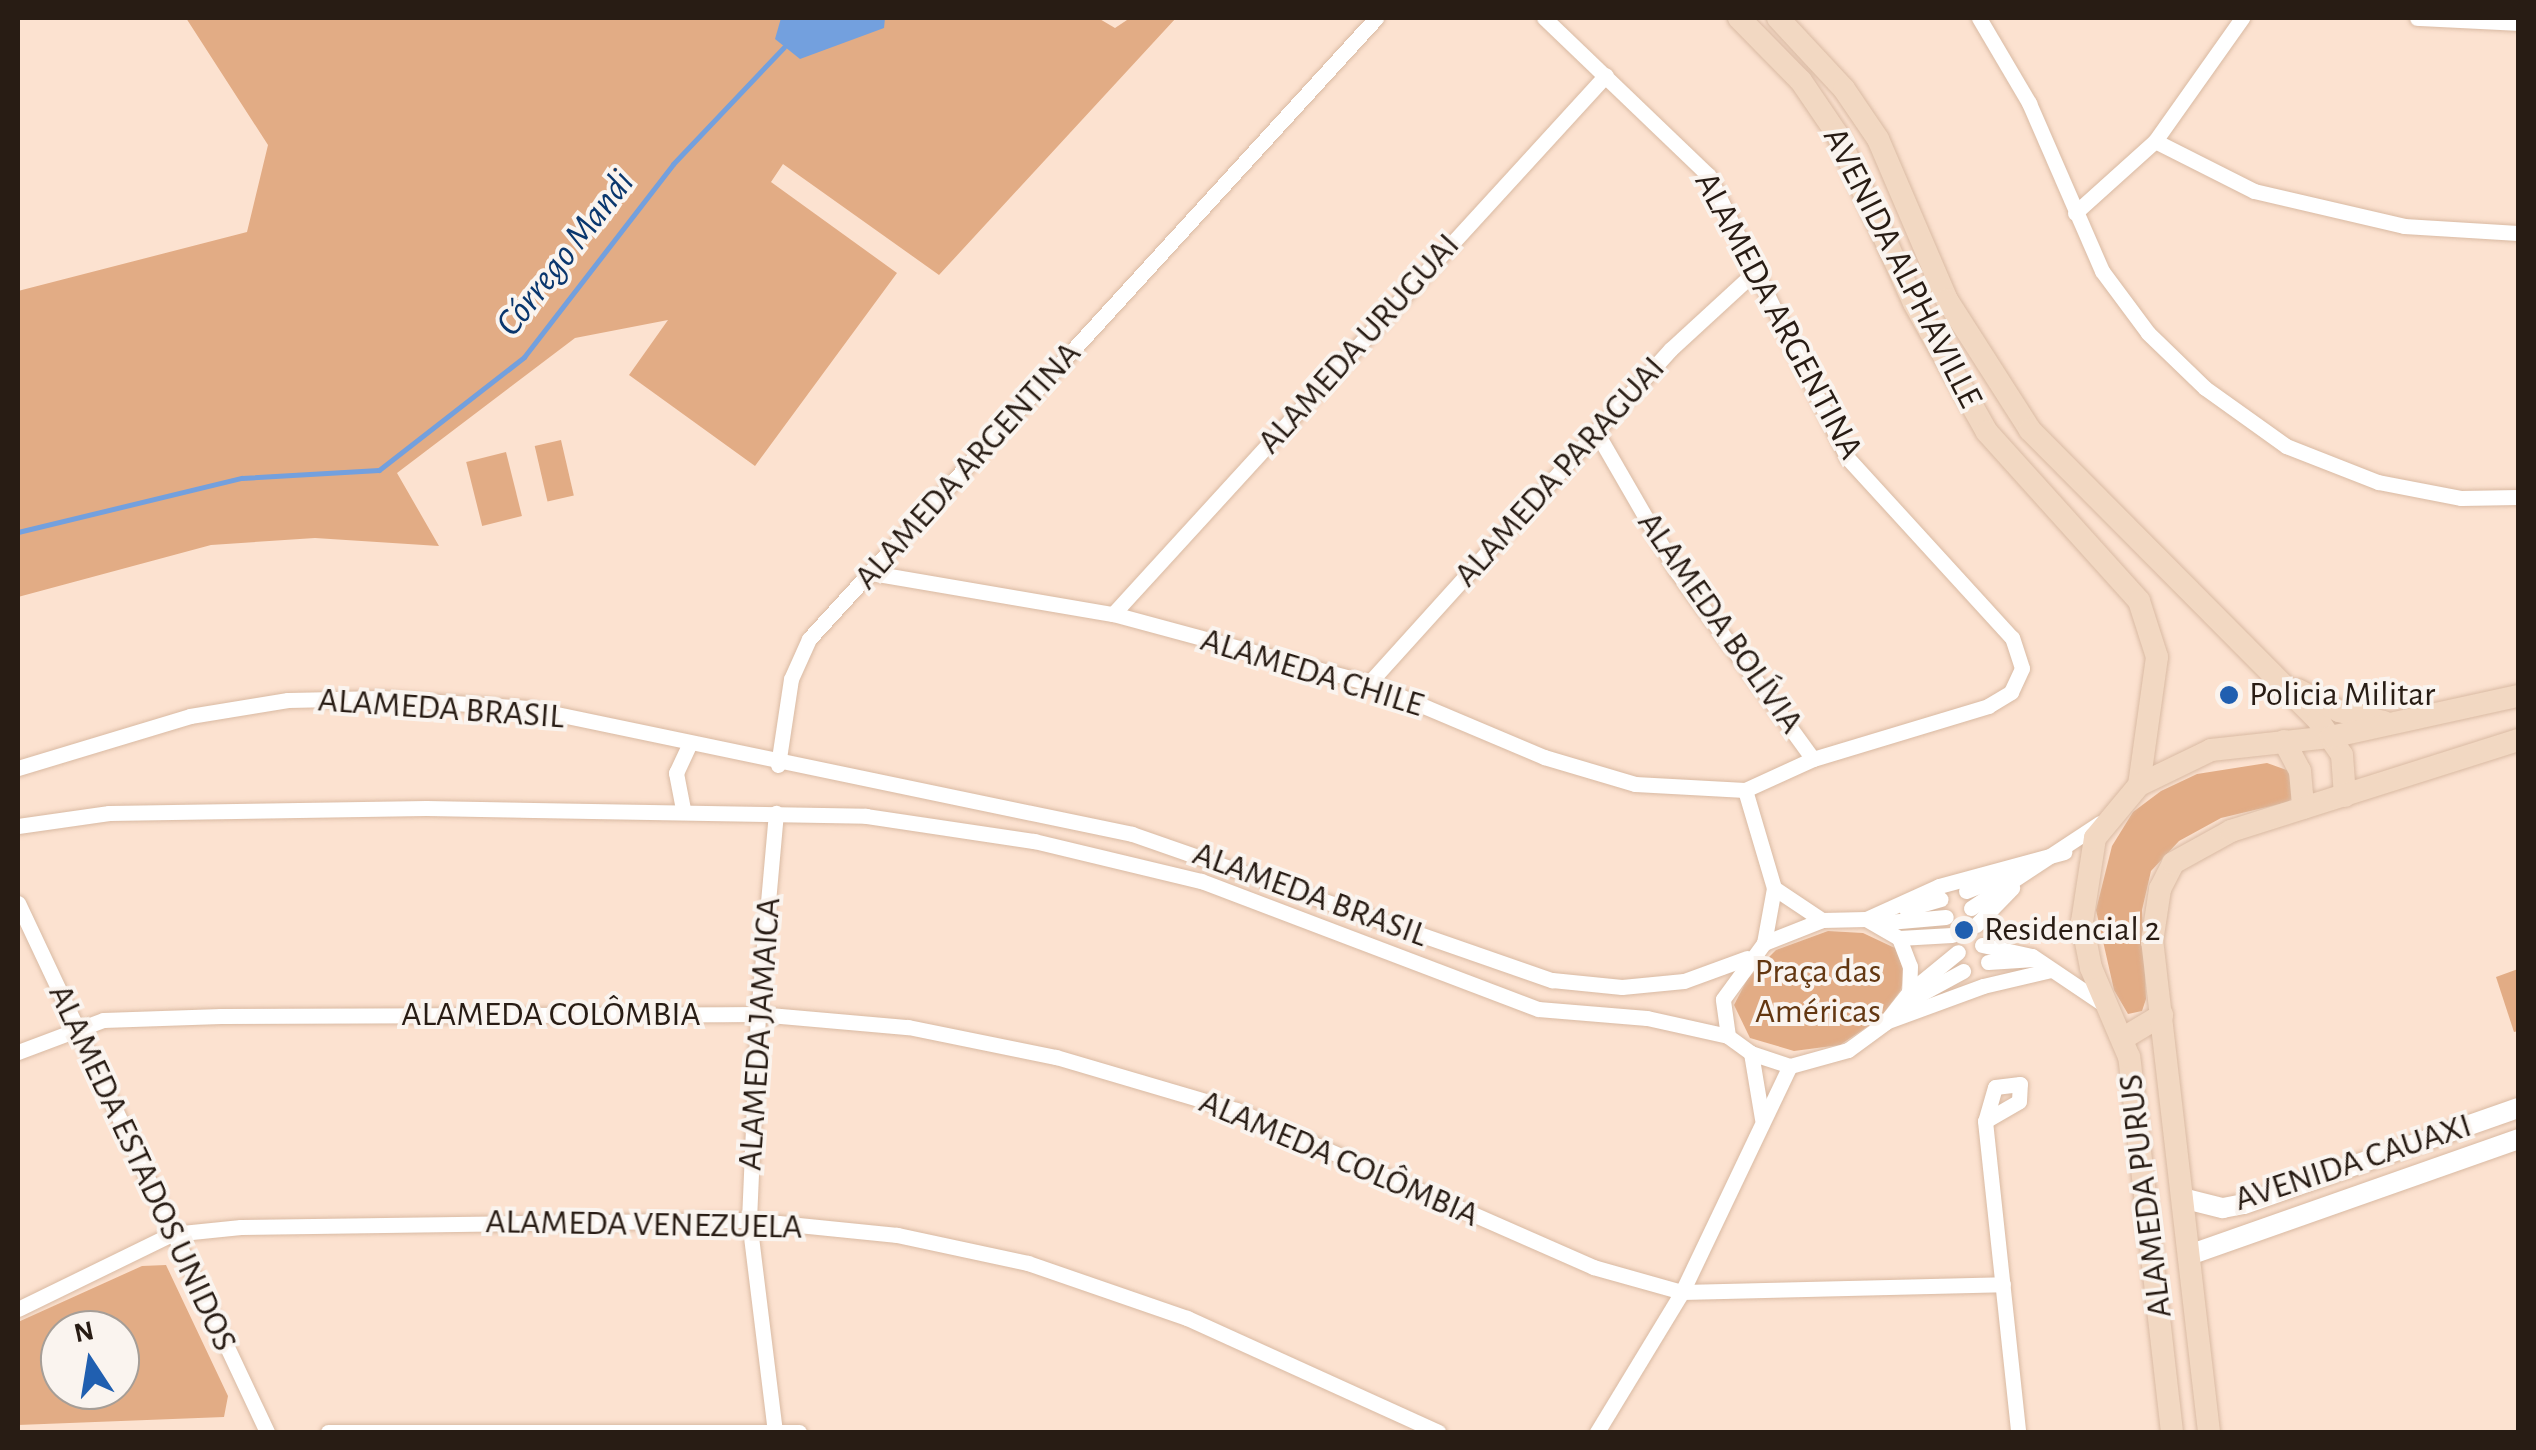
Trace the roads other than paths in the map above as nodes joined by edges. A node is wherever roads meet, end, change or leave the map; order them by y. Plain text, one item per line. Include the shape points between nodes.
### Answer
1 (1376, 18) edge
2 (1544, 18) edge
3 (1740, 18) edge
4 (1778, 18) edge
5 (1978, 18) edge
6 (2242, 18) edge
7 (2417, 18) edge
8 (2518, 23) edge
9 (1606, 75) junction
10 (2154, 141) junction
11 (2075, 214) junction
12 (2518, 232) edge
13 (1758, 269) junction
14 (1598, 435) junction
15 (2518, 497) edge
16 (872, 573) junction
17 (1112, 614) junction
18 (2268, 669) junction
19 (1369, 683) junction
20 (2518, 696) edge
21 (2408, 723) junction
22 (2331, 737) junction
23 (2518, 740) edge
24 (2284, 741) junction
25 (690, 743) junction
26 (1812, 759) junction
27 (778, 765) junction
28 (18, 768) edge
29 (868, 784) junction
30 (2139, 784) junction
31 (1745, 790) junction
32 (2345, 796) junction
33 (2303, 808) junction
34 (683, 809) junction
35 (776, 813) junction
36 (866, 816) junction
37 (2107, 817) junction
38 (18, 826) edge
39 (2064, 852) junction
40 (2035, 868) junction
41 (2018, 882) junction
42 (1774, 888) junction
43 (1966, 891) dead end
44 (1941, 899) dead end
45 (18, 904) edge
46 (1972, 908) dead end
47 (1992, 913) junction
48 (1946, 917) dead end
49 (1822, 920) junction
50 (1871, 921) junction
51 (1976, 925) dead end
52 (1952, 935) dead end
53 (1899, 938) junction
54 (1764, 943) junction
55 (1982, 945) dead end
56 (2002, 946) junction
57 (1958, 952) dead end
58 (1747, 958) junction
59 (2036, 959) junction
60 (1988, 962) dead end
61 (1963, 970) dead end
62 (2051, 970) junction
63 (1909, 992) junction
64 (2106, 1006) junction
65 (1898, 1007) junction
66 (758, 1014) junction
67 (2162, 1015) junction
68 (1885, 1022) junction
69 (76, 1026) junction
70 (1728, 1036) junction
71 (2122, 1039) junction
72 (18, 1052) edge
73 (1750, 1053) junction
74 (1790, 1066) junction
75 (2518, 1108) edge
76 (1985, 1121) dead end
77 (2478, 1122) junction
78 (1762, 1123) junction
79 (2456, 1130) junction
80 (2518, 1139) edge
81 (2473, 1155) junction
82 (2186, 1198) junction
83 (2258, 1198) junction
84 (748, 1220) junction
85 (2266, 1228) junction
86 (172, 1234) junction
87 (2192, 1254) junction
88 (2003, 1284) junction
89 (1682, 1292) junction
90 (18, 1309) edge
91 (775, 1431) edge
92 (267, 1432) edge
93 (328, 1432) edge
94 (799, 1432) edge
95 (1438, 1432) edge
96 (1597, 1432) edge
97 (2018, 1432) edge
98 (2172, 1432) edge
99 (2209, 1432) edge

1 - 16 street, ALAMEDA ARGENTINA
2 - 9 street, ALAMEDA ARGENTINA
3 - 30 main road, AVENIDA ALPHAVILLE via 1802,81 1837,134 1914,302 1987,432 2140,601 2157,657
4 - 18 main road, AVENIDA ALPHAVILLE via 1844,89 1878,139 1947,300 2030,430
5 - 11 street via 2029,103
6 - 10 street
7 - 8 street
9 - 13 street, ALAMEDA ARGENTINA via 1708,174
9 - 17 street, ALAMEDA URUGUAI
10 - 11 street
10 - 12 street via 2254,191 2404,226
11 - 15 street via 2102,272 2148,333 2205,388 2286,446 2378,482 2461,498
13 - 14 street, ALAMEDA PARAGUAI via 1670,350
13 - 26 street, ALAMEDA ARGENTINA via 1814,402 1847,457 2012,638 2022,668 2011,692 1988,706
14 - 19 street, ALAMEDA PARAGUAI
14 - 26 street, ALAMEDA BOLÍVIA via 1677,572
16 - 17 street, ALAMEDA CHILE
16 - 27 street, ALAMEDA ARGENTINA via 809,639 791,680
17 - 19 street, ALAMEDA CHILE
18 - 21 main road via 2338,711
18 - 22 main road
19 - 31 street, ALAMEDA CHILE via 1593,774 1635,784
20 - 21 main road, ALAMEDA PURUS
21 - 22 main road, ALAMEDA PURUS
22 - 24 main road, ALAMEDA PURUS
22 - 32 main road via 2346,769
23 - 32 main road, ALAMEDA PURUS
24 - 30 main road, ALAMEDA PURUS via 2211,750
24 - 33 main road via 2300,771
25 - 27 street, ALAMEDA BRASIL
25 - 28 street, ALAMEDA BRASIL via 528,708 382,698 288,700 190,716
25 - 34 street via 676,773
26 - 31 street, ALAMEDA ARGENTINA
27 - 29 street, ALAMEDA BRASIL
29 - 36 street
29 - 58 street, ALAMEDA BRASIL via 1035,809 1132,834 1552,980 1622,987 1684,981
30 - 37 main road, ALAMEDA PURUS
31 - 42 street
32 - 33 main road, ALAMEDA PURUS
33 - 67 main road, ALAMEDA PURUS via 2231,830 2174,863 2154,912
34 - 35 street, ALAMEDA BRASIL
34 - 38 street, ALAMEDA BRASIL via 109,813
35 - 36 street, ALAMEDA BRASIL
35 - 66 street, ALAMEDA JAMAICA
36 - 70 street, ALAMEDA BRASIL via 1034,841 1201,882 1538,1009 1647,1018
37 - 39 street
37 - 64 main road, ALAMEDA PURUS via 2085,876 2082,922
39 - 40 street
39 - 50 street via 1939,886
40 - 41 street
40 - 43 street
41 - 46 street
41 - 47 street
42 - 49 street
42 - 54 street
44 - 50 street
45 - 69 street, ALAMEDA ESTADOS UNIDOS
47 - 51 street
47 - 56 street
48 - 50 street
49 - 50 street
49 - 54 street
50 - 53 street
52 - 53 street
53 - 63 street via 1910,966
54 - 58 street
55 - 56 street
56 - 59 street
57 - 63 street
58 - 70 street via 1723,999
59 - 60 street
59 - 62 street
61 - 65 street
62 - 64 street
62 - 68 street via 1982,986
63 - 65 street
64 - 71 main road, ALAMEDA PURUS
65 - 68 street
66 - 69 street, ALAMEDA COLÔMBIA via 221,1016
66 - 84 street, ALAMEDA JAMAICA
66 - 89 street, ALAMEDA COLÔMBIA via 908,1027 1038,1053 1236,1110 1593,1268
67 - 71 main road
67 - 82 main road, ALAMEDA PURUS
68 - 74 street via 1848,1050
69 - 72 street, ALAMEDA COLÔMBIA
69 - 86 street, ALAMEDA ESTADOS UNIDOS
70 - 73 street
71 - 98 main road, ALAMEDA PURUS via 2142,1131
73 - 74 street
73 - 78 street
74 - 78 street
75 - 77 street, AVENIDA CAUAXI
76 - 88 street
77 - 79 street, AVENIDA CAUAXI
77 - 81 street
78 - 89 street
79 - 81 street
79 - 83 street, AVENIDA CAUAXI
80 - 81 street, AVENIDA CAUAXI
81 - 85 street, AVENIDA CAUAXI
82 - 83 street, AVENIDA CAUAXI via 2223,1208
82 - 87 main road, ALAMEDA PURUS
83 - 85 street via 2257,1214
84 - 86 street, ALAMEDA VENEZUELA via 241,1227
84 - 91 street, ALAMEDA JAMAICA
84 - 95 street, ALAMEDA VENEZUELA via 897,1235 1028,1263 1187,1318
85 - 87 street, AVENIDA CAUAXI
86 - 90 street
86 - 92 street, ALAMEDA ESTADOS UNIDOS
87 - 99 main road, ALAMEDA PURUS
88 - 89 street, ALAMEDA COLÔMBIA
88 - 97 street
89 - 96 street
91 - 93 street
91 - 94 street

